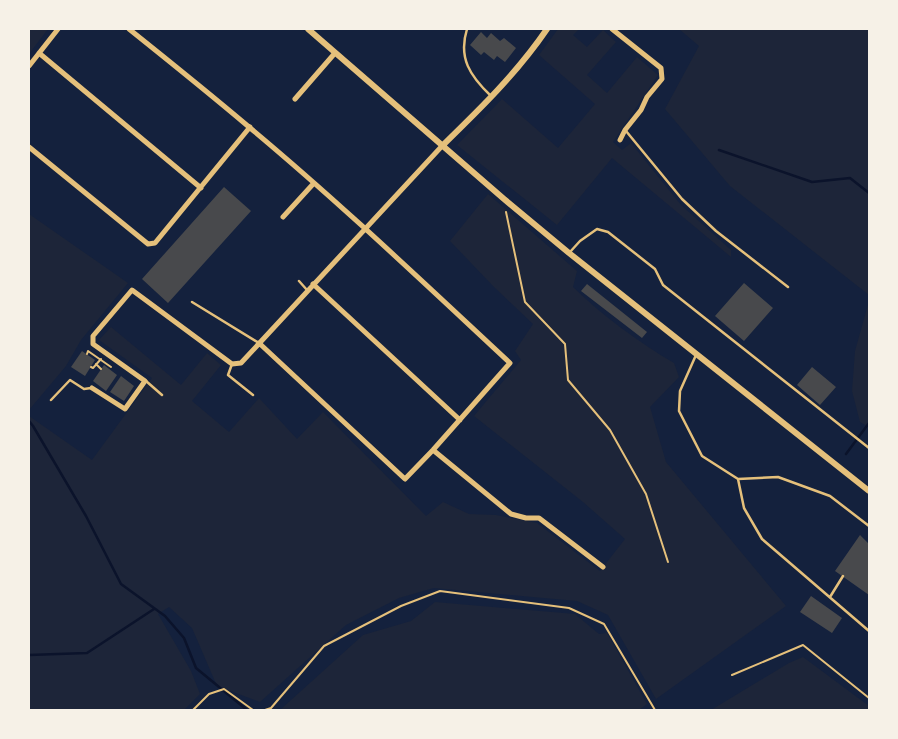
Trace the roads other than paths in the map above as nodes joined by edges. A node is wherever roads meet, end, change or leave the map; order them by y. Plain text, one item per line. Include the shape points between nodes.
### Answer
1 (58, 29) edge
2 (129, 29) edge
3 (308, 29) edge
4 (467, 29) edge
5 (546, 29) edge
6 (612, 29) edge
7 (39, 53) junction
8 (335, 53) junction
9 (29, 66) edge
10 (492, 97) junction
11 (295, 99) dead end
12 (250, 128) junction
13 (625, 130) junction
14 (620, 140) dead end
15 (442, 146) junction
16 (29, 147) edge
17 (314, 183) junction
18 (200, 188) junction
19 (283, 217) dead end
20 (365, 228) junction
21 (569, 253) junction
22 (299, 281) dead end
23 (313, 284) junction
24 (788, 287) dead end
25 (307, 290) junction
26 (192, 302) dead end
27 (259, 343) junction
28 (696, 355) junction
29 (232, 364) junction
30 (145, 380) junction
31 (92, 388) joint
32 (162, 394) dead end
33 (253, 395) dead end
34 (51, 400) dead end
35 (460, 420) junction
36 (869, 448) edge
37 (434, 450) junction
38 (738, 479) junction
39 (869, 491) edge
40 (869, 526) edge
41 (603, 567) dead end
42 (843, 576) dead end
43 (830, 597) junction
44 (869, 631) edge

1 - 7 street
2 - 12 street
3 - 8 street
4 - 10 lane via 465,61 482,88
5 - 10 street via 528,56
6 - 13 street via 661,68 662,79
7 - 9 street
7 - 18 street
8 - 11 street
8 - 15 street
10 - 15 street
12 - 17 street
12 - 18 street
13 - 14 street
13 - 24 lane via 682,200
15 - 20 street
15 - 21 street
16 - 18 street via 148,244 155,243
17 - 19 street
17 - 20 street
20 - 23 street
20 - 35 street via 510,363
21 - 28 street
21 - 36 lane via 597,229 608,232 655,268 663,285
22 - 25 lane
23 - 25 street
23 - 35 street
25 - 27 street
26 - 27 lane
27 - 29 street via 241,363
27 - 37 street via 405,479
28 - 38 lane via 680,391 679,411 702,456
28 - 39 street
29 - 30 street via 132,290 93,336 93,344
29 - 33 lane via 228,375
30 - 31 street via 125,409
30 - 32 lane
31 - 34 lane via 84,389 70,380
35 - 37 street
37 - 41 street via 511,514 539,518
38 - 40 lane via 778,477 830,496
38 - 43 lane via 744,508 762,539
42 - 43 lane
43 - 44 lane

